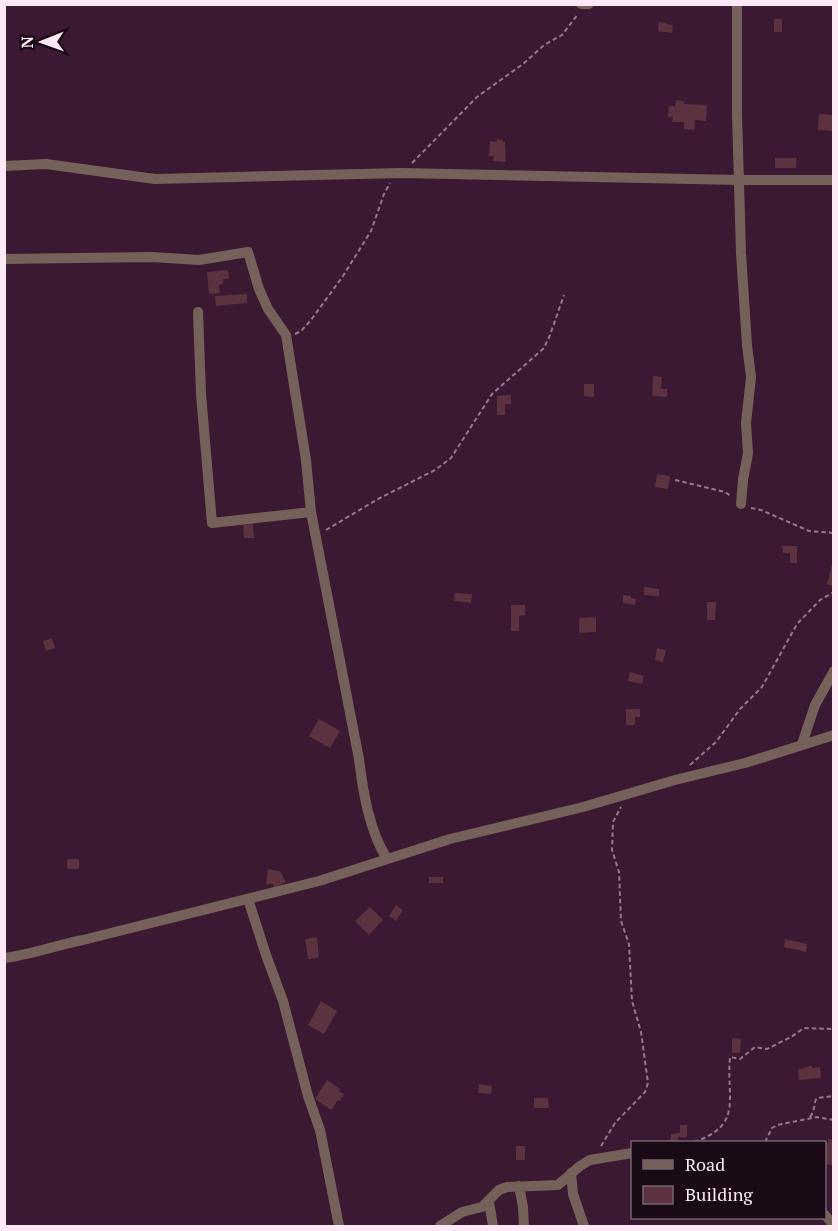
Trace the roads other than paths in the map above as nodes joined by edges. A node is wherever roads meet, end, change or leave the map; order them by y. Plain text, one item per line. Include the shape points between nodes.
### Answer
1 (581, 4) edge
2 (588, 4) edge
3 (737, 4) edge
4 (4, 166) edge
5 (740, 180) junction
6 (834, 180) edge
7 (4, 259) edge
8 (198, 312) dead end
9 (741, 504) road end
10 (311, 512) junction
11 (834, 670) edge
12 (834, 735) edge
13 (802, 744) junction
14 (387, 859) junction
15 (248, 899) junction
16 (4, 958) edge
17 (631, 1153) edge
18 (571, 1173) junction
19 (519, 1186) junction
20 (489, 1202) junction
21 (524, 1226) edge
22 (339, 1227) edge
23 (440, 1227) edge
24 (493, 1227) edge
25 (511, 1227) edge
26 (584, 1227) edge

1 - 2 street
3 - 5 street
4 - 5 street via 46,164 155,179 401,173
5 - 6 street
5 - 9 street via 751,377
7 - 10 street via 199,260 248,252 268,309 286,335
8 - 10 street via 212,523
10 - 14 street via 363,789
11 - 13 street via 815,705
12 - 13 street
13 - 14 street via 745,763 450,839
14 - 15 street
15 - 16 street
15 - 22 street via 283,1001 320,1130
17 - 18 street via 590,1160
18 - 19 street via 558,1185
18 - 26 street
19 - 20 street via 500,1190
19 - 21 street
20 - 23 street via 462,1212
20 - 24 street
21 - 25 street

